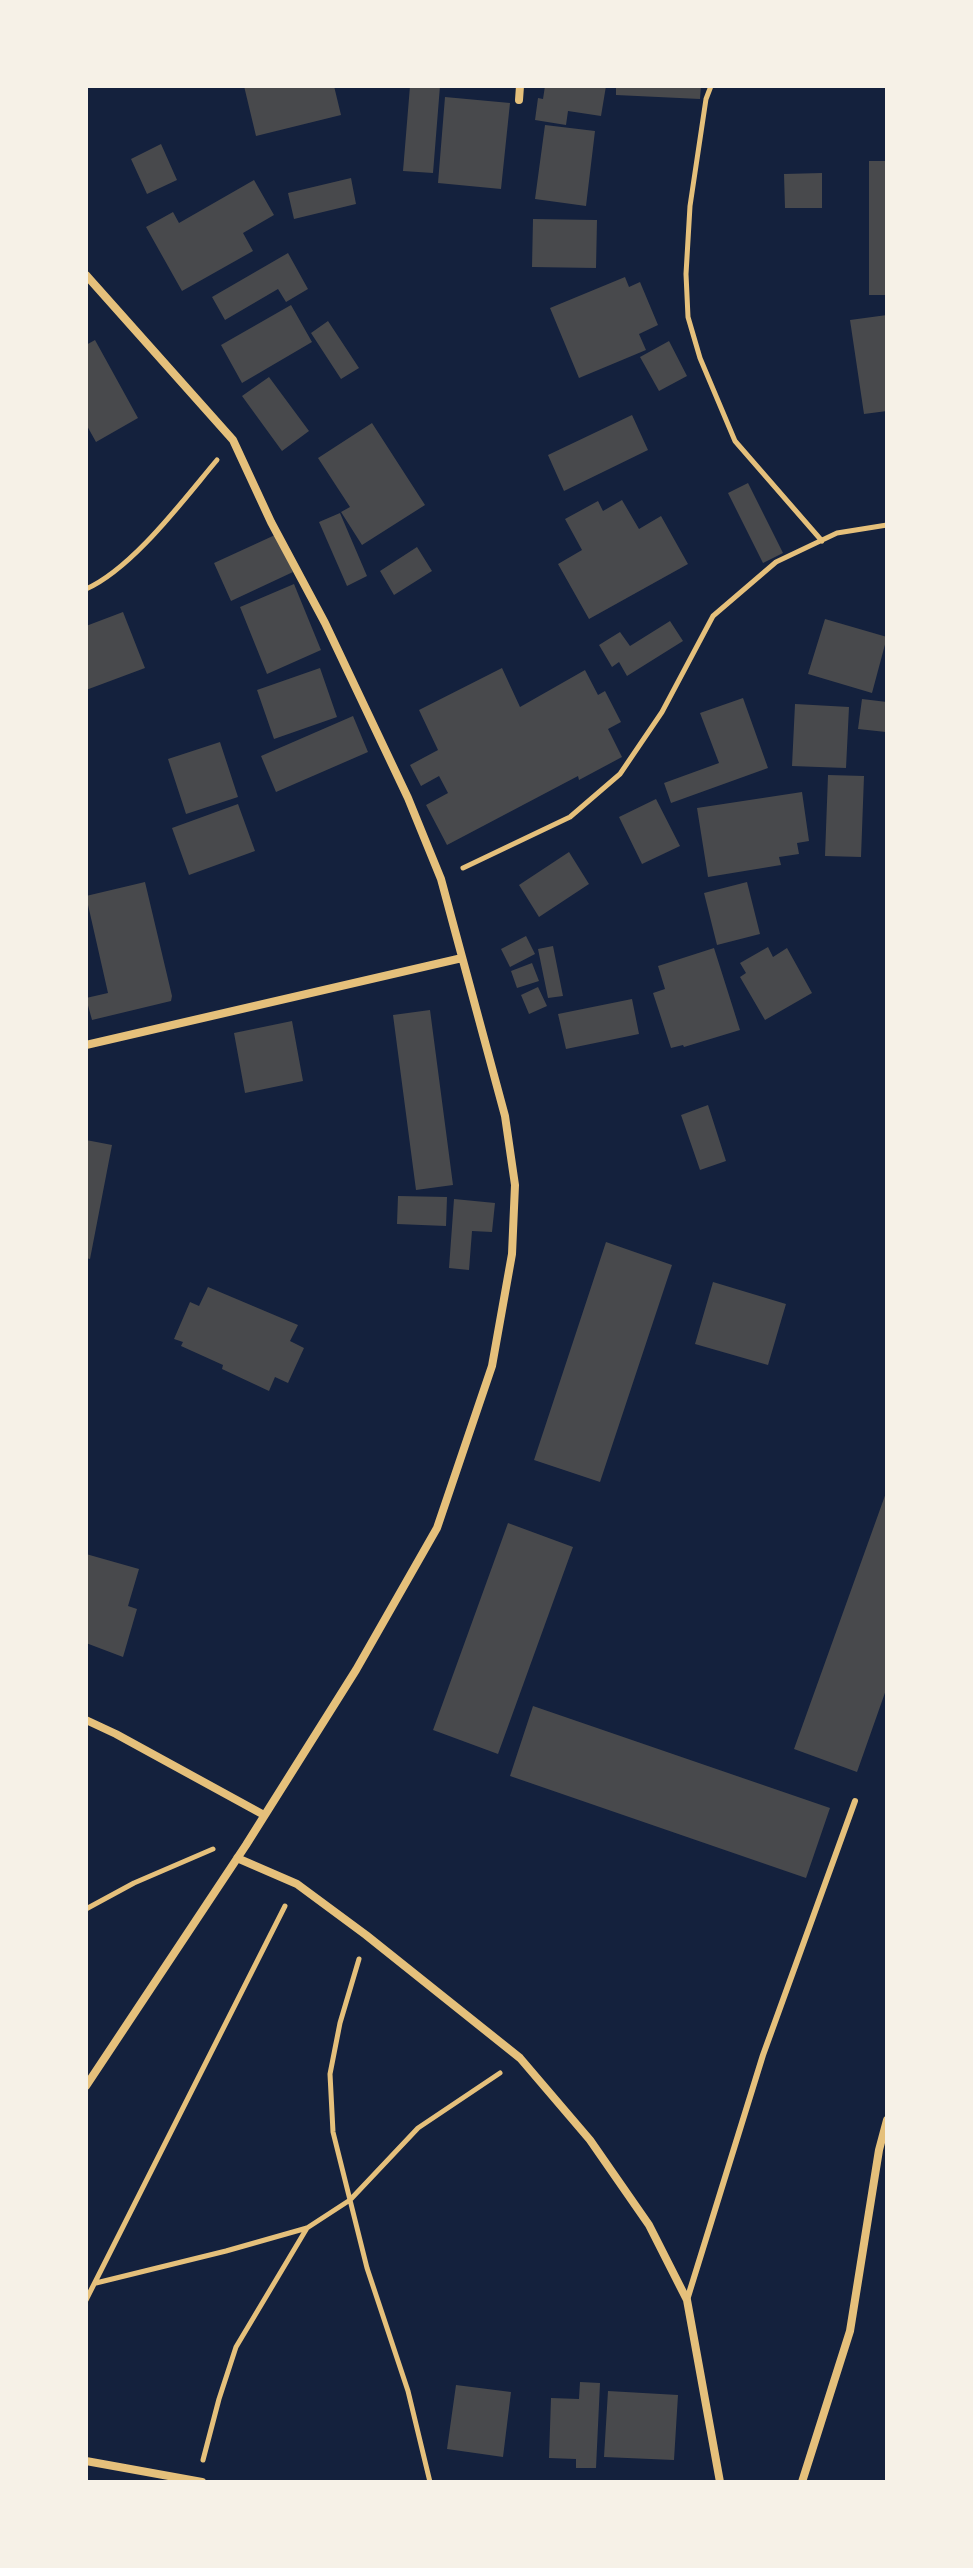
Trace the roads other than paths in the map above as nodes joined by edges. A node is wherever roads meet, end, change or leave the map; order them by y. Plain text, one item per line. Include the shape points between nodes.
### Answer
1 (520, 86) edge
2 (519, 100) dead end
3 (86, 275) edge
4 (462, 958) junction
5 (86, 1045) edge
6 (86, 1720) edge
7 (855, 1801) dead end
8 (264, 1815) junction
9 (237, 1858) junction
10 (86, 2086) edge
11 (887, 2120) edge
12 (687, 2300) junction
13 (86, 2461) edge
14 (200, 2481) edge
15 (720, 2482) edge
16 (802, 2482) edge

1 - 2 street
3 - 4 street via 233,440 402,785 441,879
4 - 5 street
4 - 8 street via 505,1116 515,1185 512,1254 492,1366 437,1528
6 - 8 street
7 - 12 lane via 763,2055
8 - 9 street
9 - 10 street
9 - 12 street via 297,1884 520,2058 590,2140 649,2225
11 - 16 street via 850,2331
12 - 15 street
13 - 14 street

